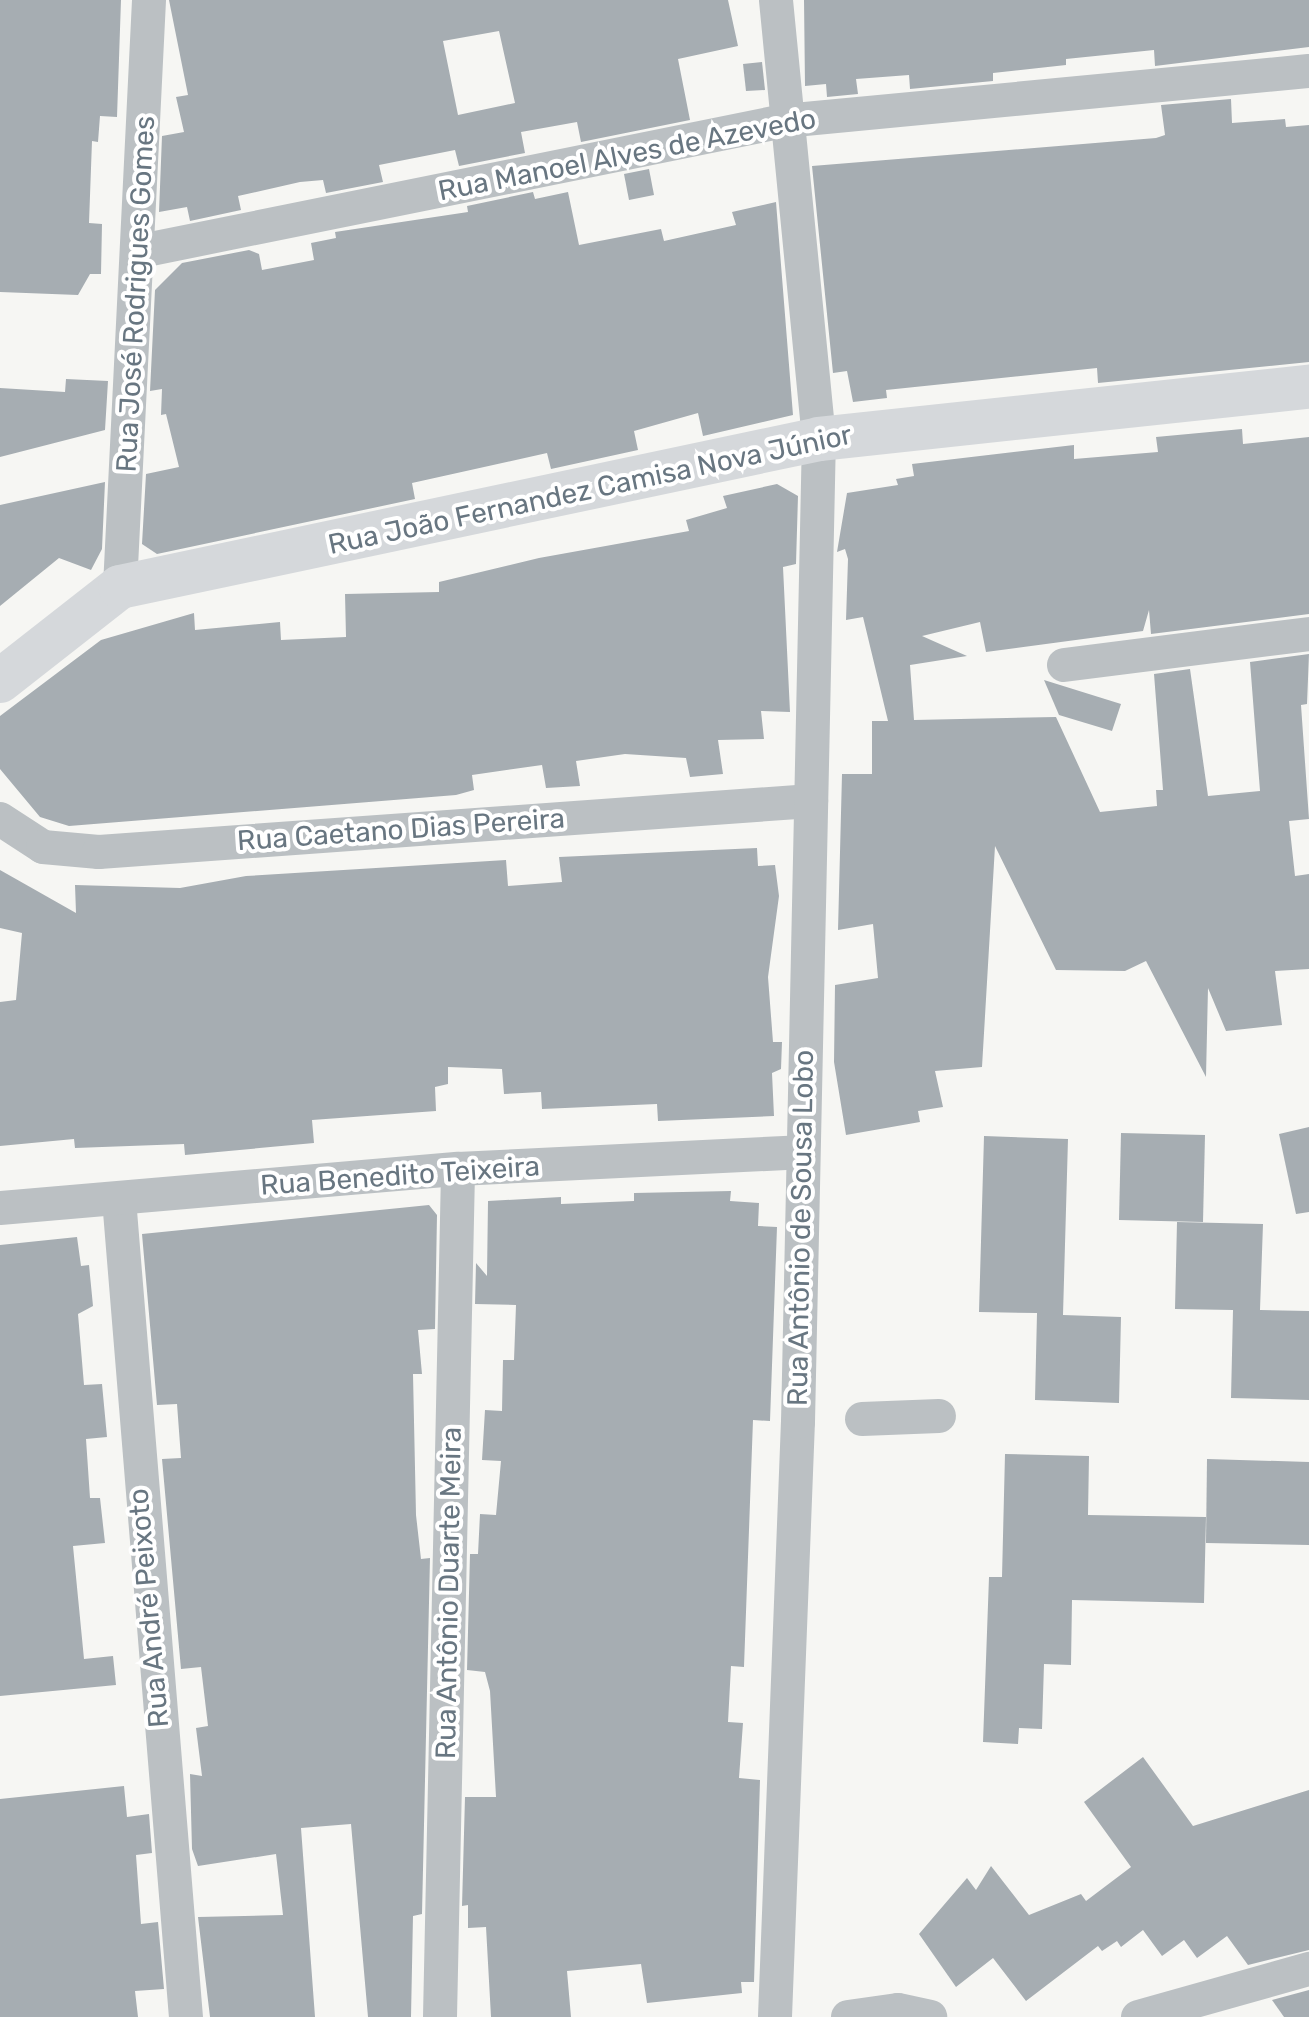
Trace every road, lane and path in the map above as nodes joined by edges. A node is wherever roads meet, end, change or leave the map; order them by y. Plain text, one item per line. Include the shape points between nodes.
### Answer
1 (149, 0) edge
2 (776, 0) edge
3 (1309, 71) edge
4 (784, 121) junction
5 (141, 251) junction
6 (1309, 387) edge
7 (819, 439) junction
8 (120, 587) junction
9 (1309, 634) edge
10 (1064, 665) dead end
11 (0, 681) edge
12 (811, 801) junction
13 (0, 819) edge
14 (801, 1152) junction
15 (458, 1169) junction
16 (119, 1199) junction
17 (0, 1208) edge
18 (939, 1416) dead end
19 (862, 1419) dead end
20 (1309, 1969) edge
21 (186, 2017) edge
22 (440, 2017) edge
23 (775, 2017) edge
24 (848, 2017) edge
25 (930, 2017) edge
26 (1138, 2017) edge

1 - 5 street, Rua José Rodrigues Gomes
2 - 4 street, Rua Antônio de Sousa Lobo
3 - 4 street, Rua Manoel Alves de Azevedo
4 - 5 street, Rua Manoel Alves de Azevedo
4 - 7 street, Rua Antônio de Sousa Lobo
5 - 8 street, Rua José Rodrigues Gomes
6 - 7 main road, Rua João Fernandez Camisa Nova Júnior
7 - 8 main road, Rua João Fernandez Camisa Nova Júnior
7 - 12 street, Rua Antônio de Sousa Lobo
8 - 11 main road, Rua João Fernandez Camisa Nova Júnior
9 - 10 street
12 - 13 street, Rua Caetano Dias Pereira via 99,852 43,847
12 - 14 street, Rua Antônio de Sousa Lobo
14 - 15 street, Rua Benedito Teixeira
14 - 23 street, Rua Antônio de Sousa Lobo
15 - 16 street, Rua Benedito Teixeira
15 - 22 street, Rua Antônio Duarte Meira
16 - 17 street, Rua Benedito Teixeira
16 - 21 street, Rua André Peixoto
18 - 19 street
20 - 26 street
24 - 25 street via 898,2010

